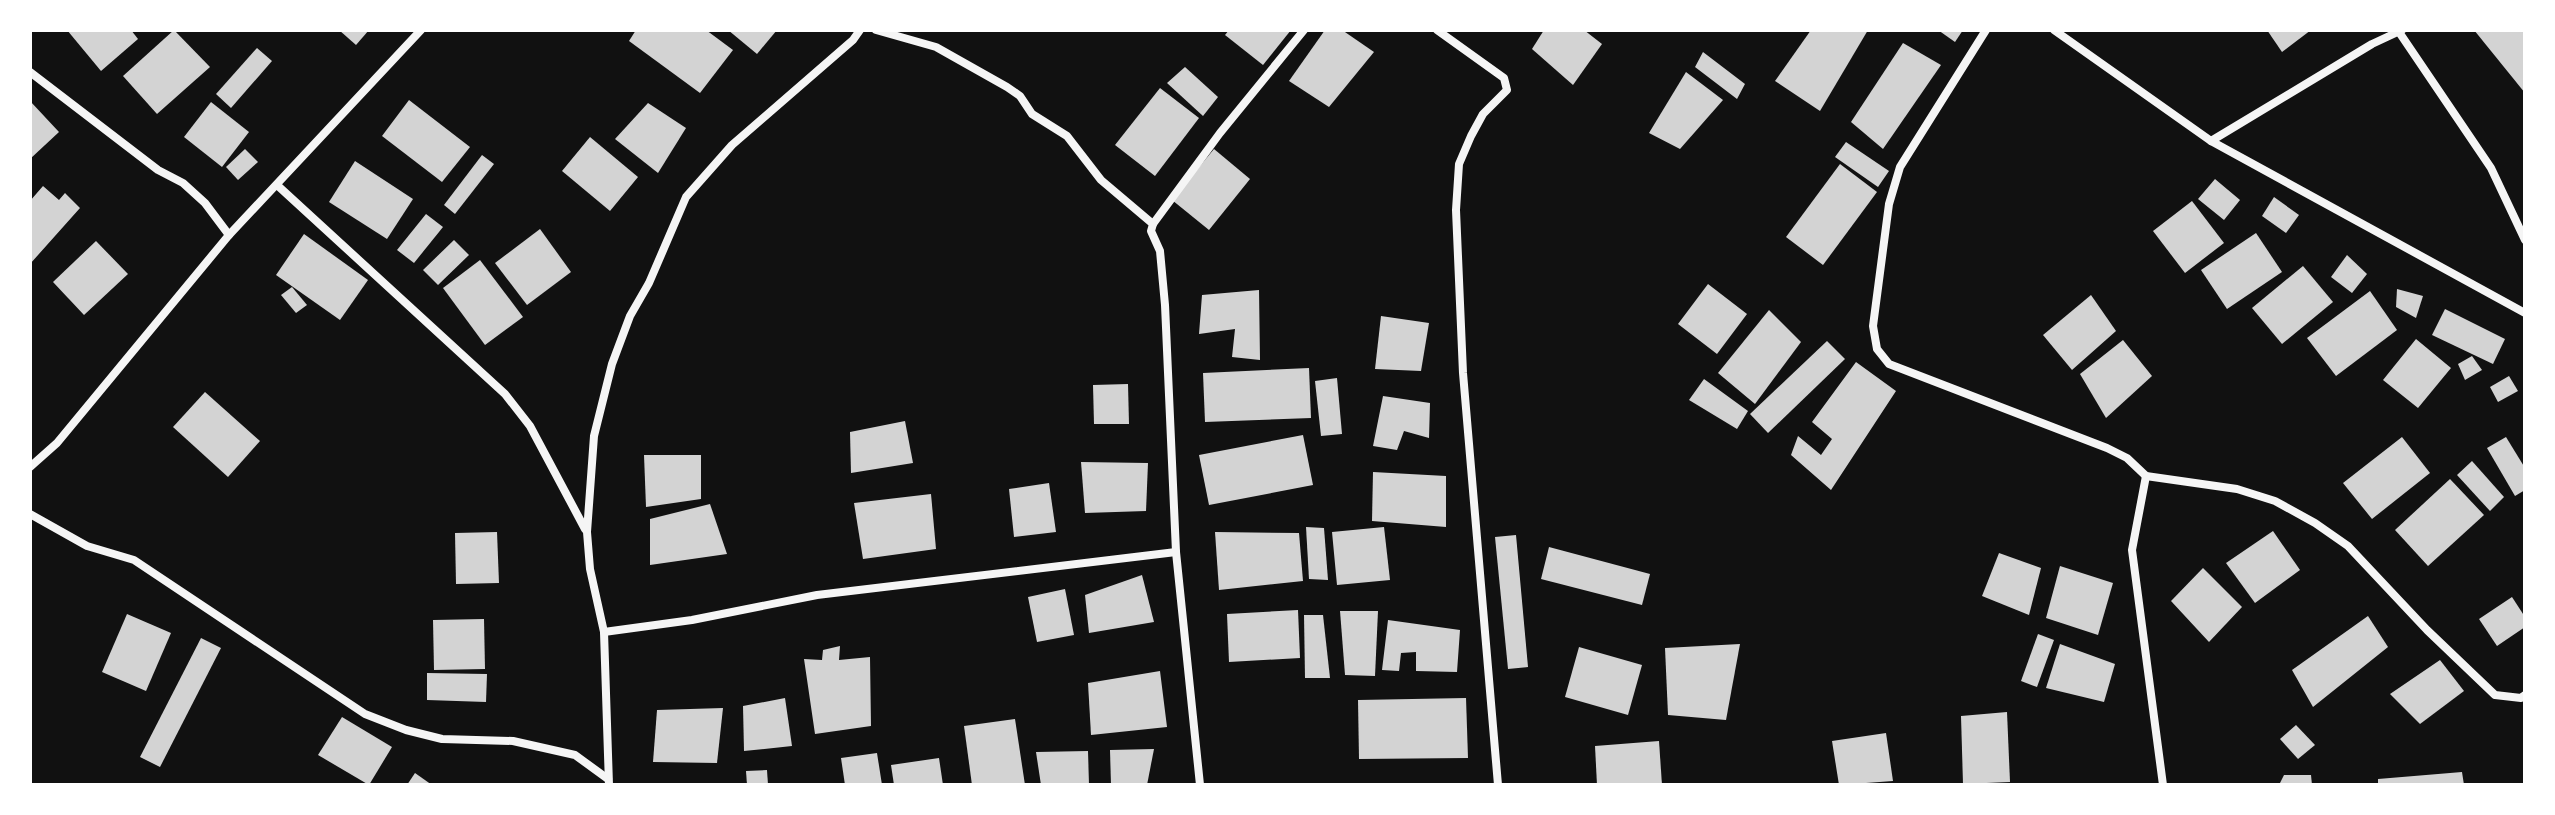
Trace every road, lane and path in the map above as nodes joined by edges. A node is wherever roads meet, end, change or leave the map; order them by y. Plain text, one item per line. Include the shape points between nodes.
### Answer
1 (421, 30) edge
2 (860, 30) edge
3 (876, 30) edge
4 (1304, 30) edge
5 (1437, 30) edge
6 (1986, 30) edge
7 (2054, 30) edge
8 (2401, 31) edge
9 (30, 72) edge
10 (2211, 141) junction
11 (277, 185) junction
12 (1153, 224) junction
13 (229, 235) junction
14 (2525, 240) edge
15 (2525, 313) edge
16 (30, 467) edge
17 (2146, 476) junction
18 (30, 514) edge
19 (587, 532) junction
20 (1176, 552) junction
21 (604, 632) junction
22 (2522, 696) edge
23 (2525, 707) edge
24 (608, 782) edge
25 (1200, 785) edge
26 (1498, 785) edge
27 (2163, 785) edge

1 - 11 street
2 - 19 street via 732,145 686,197 612,364 594,436
3 - 12 street via 936,47 1020,96 1032,114 1067,136 1101,180
4 - 12 street
5 - 26 street via 1504,78 1507,90 1483,114 1459,164 1456,210 1463,373
6 - 17 street via 1900,167 1889,204 1873,326 1877,349 1889,364 2107,448
7 - 10 street
8 - 10 street
8 - 14 street via 2491,168
9 - 13 street via 158,170 183,183
10 - 15 street
11 - 13 street
11 - 19 street via 505,394 536,436
12 - 20 street via 1165,305
13 - 16 street via 57,443
17 - 22 street via 2237,489 2275,501 2315,523 2348,546 2495,695
17 - 27 street via 2132,550
18 - 24 street via 87,546 134,560 365,714 442,739 513,741 575,755
19 - 21 street
20 - 21 street via 817,595
20 - 25 street
21 - 24 street
22 - 23 street

